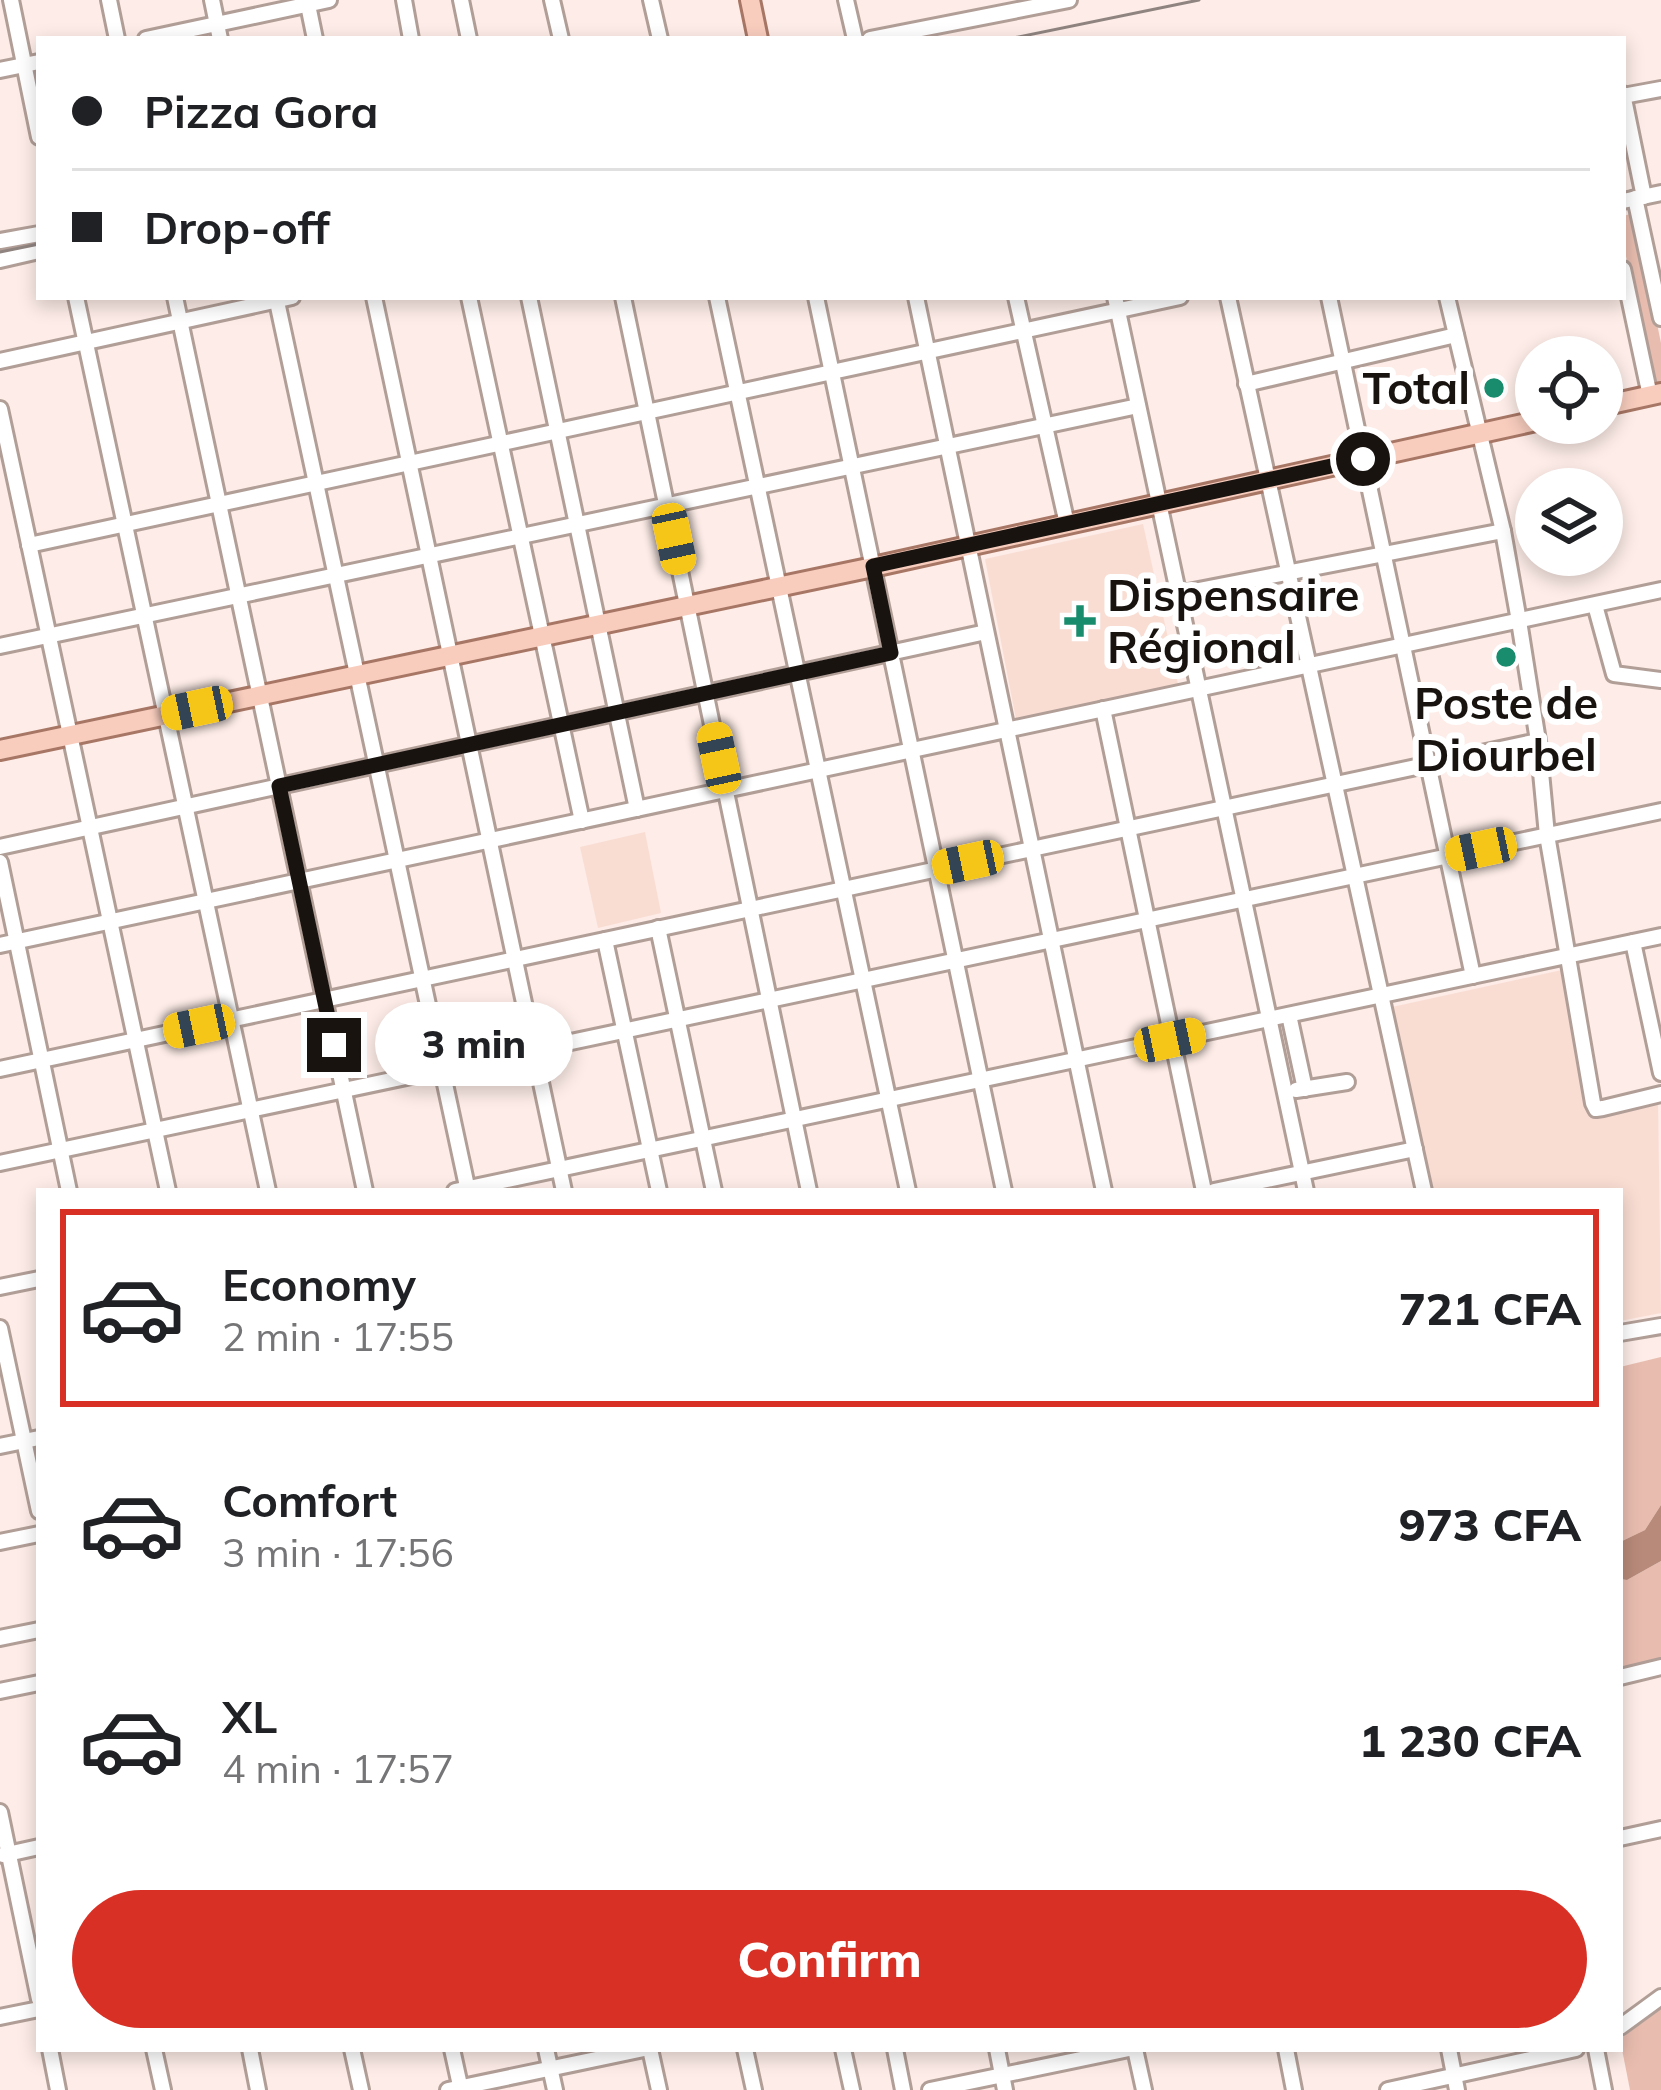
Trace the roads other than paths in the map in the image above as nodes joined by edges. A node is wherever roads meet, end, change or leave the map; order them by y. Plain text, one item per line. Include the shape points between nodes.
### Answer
1 (11, 0) edge
2 (109, 0) edge
3 (212, 0) edge
4 (329, 0) edge
5 (404, 0) edge
6 (461, 0) edge
7 (552, 0) edge
8 (651, 0) edge
9 (750, 0) edge
10 (846, 0) edge
11 (1069, 0) edge
12 (307, 2) edge
13 (1007, 6) edge
14 (218, 32) edge
15 (116, 36) edge
16 (177, 36) edge
17 (314, 36) edge
18 (410, 36) edge
19 (468, 36) edge
20 (560, 36) edge
21 (659, 36) edge
22 (757, 36) edge
23 (854, 36) edge
24 (882, 36) edge
25 (31, 63) edge
26 (0, 70) edge
27 (1661, 88) edge
28 (1626, 95) edge
29 (36, 109) edge
30 (1626, 124) edge
31 (1661, 193) edge
32 (1634, 199) edge
33 (36, 234) edge
34 (0, 241) edge
35 (36, 252) edge
36 (0, 260) edge
37 (1626, 283) edge
38 (1659, 296) edge
39 (77, 300) edge
40 (176, 300) edge
41 (274, 300) edge
42 (282, 300) edge
43 (375, 300) edge
44 (470, 300) edge
45 (530, 300) edge
46 (624, 300) edge
47 (718, 300) edge
48 (817, 300) edge
49 (917, 300) edge
50 (1017, 300) edge
51 (1153, 300) edge
52 (1229, 300) edge
53 (1330, 300) edge
54 (1449, 300) edge
55 (1630, 302) junction
56 (1116, 304) edge
57 (1661, 318) edge
58 (181, 322) junction
59 (1024, 331) junction
60 (1456, 335) junction
61 (86, 342) junction
62 (927, 352) junction
63 (0, 361) edge
64 (1342, 362) junction
65 (832, 373) junction
66 (1246, 384) junction
67 (738, 393) junction
68 (1656, 394) edge
69 (1623, 401) edge
70 (1138, 406) junction
71 (0, 409) edge
72 (647, 412) junction
73 (1045, 425) junction
74 (1515, 426) edge
75 (557, 431) junction
76 (1480, 433) junction
77 (501, 442) junction
78 (947, 446) junction
79 (1363, 459) junction
80 (410, 463) junction
81 (852, 466) junction
82 (1265, 480) junction
83 (317, 483) junction
84 (758, 486) junction
85 (220, 504) junction
86 (1159, 504) junction
87 (666, 506) junction
88 (125, 524) junction
89 (577, 524) junction
90 (1067, 524) junction
91 (1503, 531) junction
92 (520, 536) junction
93 (29, 545) junction
94 (968, 546) junction
95 (1384, 554) junction
96 (429, 556) junction
97 (873, 566) junction
98 (1286, 573) junction
99 (337, 575) junction
100 (779, 586) junction
101 (1661, 590) edge
102 (1178, 594) junction
103 (239, 596) junction
104 (1595, 604) junction
105 (687, 606) junction
106 (145, 616) junction
107 (1520, 621) junction
108 (598, 624) junction
109 (986, 632) junction
110 (49, 636) junction
111 (542, 636) junction
112 (0, 646) edge
113 (1403, 646) junction
114 (891, 653) junction
115 (450, 655) junction
116 (1307, 666) junction
117 (359, 674) junction
118 (798, 674) junction
119 (1661, 680) edge
120 (1198, 689) junction
121 (705, 694) junction
122 (260, 695) junction
123 (1103, 710) junction
124 (616, 713) junction
125 (166, 715) junction
126 (561, 725) junction
127 (1006, 730) junction
128 (70, 735) junction
129 (1538, 740) junction
130 (469, 745) junction
131 (0, 750) edge
132 (912, 750) junction
133 (1428, 764) junction
134 (378, 765) junction
135 (818, 770) junction
136 (1333, 784) junction
137 (279, 786) junction
138 (726, 790) junction
139 (186, 807) junction
140 (1224, 808) junction
141 (637, 809) junction
142 (1661, 811) edge
143 (582, 821) junction
144 (90, 828) junction
145 (1128, 828) junction
146 (1547, 835) junction
147 (490, 840) junction
148 (0, 848) edge
149 (1032, 848) junction
150 (1448, 856) junction
151 (398, 860) junction
152 (0, 862) edge
153 (937, 869) junction
154 (1354, 876) junction
155 (299, 881) junction
156 (844, 889) junction
157 (1244, 900) junction
158 (206, 901) junction
159 (750, 909) junction
160 (1146, 920) junction
161 (110, 921) junction
162 (658, 928) junction
163 (1661, 936) edge
164 (605, 940) junction
165 (1051, 940) junction
166 (16, 941) junction
167 (1633, 942) junction
168 (0, 945) edge
169 (1566, 956) junction
170 (514, 959) junction
171 (956, 961) junction
172 (1474, 976) junction
173 (423, 978) junction
174 (863, 980) junction
175 (1380, 995) junction
176 (324, 1000) junction
177 (769, 1000) junction
178 (1289, 1015) junction
179 (231, 1019) junction
180 (1269, 1019) junction
181 (677, 1020) junction
182 (624, 1031) junction
183 (135, 1040) junction
184 (1170, 1040) junction
185 (534, 1050) junction
186 (42, 1060) junction
187 (1076, 1060) junction
188 (0, 1069) edge
189 (442, 1070) junction
190 (1661, 1073) edge
191 (981, 1080) junction
192 (1347, 1082) dead end
193 (1305, 1089) junction
194 (343, 1090) junction
195 (1285, 1093) junction
196 (1661, 1094) edge
197 (889, 1099) junction
198 (250, 1110) junction
199 (794, 1119) junction
200 (154, 1130) junction
201 (703, 1138) junction
202 (1414, 1149) junction
203 (61, 1150) junction
204 (649, 1150) junction
205 (0, 1163) edge
206 (559, 1169) junction
207 (1302, 1173) junction
208 (68, 1188) edge
209 (167, 1188) edge
210 (267, 1188) edge
211 (364, 1188) edge
212 (464, 1188) edge
213 (473, 1188) edge
214 (563, 1188) edge
215 (658, 1188) edge
216 (713, 1188) edge
217 (808, 1188) edge
218 (907, 1188) edge
219 (1003, 1188) edge
220 (1103, 1188) edge
221 (1203, 1188) edge
222 (1229, 1188) edge
223 (1305, 1188) edge
224 (1423, 1188) edge
225 (36, 1280) edge
226 (0, 1287) edge
227 (1661, 1326) edge
228 (0, 1328) edge
229 (1623, 1333) edge
230 (32, 1439) edge
231 (0, 1446) edge
232 (36, 1480) edge
233 (36, 1535) edge
234 (0, 1542) edge
235 (36, 1631) edge
236 (0, 1638) edge
237 (1661, 1667) edge
238 (1623, 1676) edge
239 (36, 1683) edge
240 (0, 1691) edge
241 (0, 1812) edge
242 (1661, 1829) edge
243 (1623, 1837) edge
244 (36, 1848) edge
245 (4, 1855) edge
246 (36, 1988) edge
247 (1661, 1997) edge
248 (36, 2010) edge
249 (0, 2017) edge
250 (1623, 2025) edge
251 (51, 2052) edge
252 (155, 2052) edge
253 (251, 2052) edge
254 (353, 2052) edge
255 (452, 2052) edge
256 (547, 2052) edge
257 (632, 2052) edge
258 (648, 2052) edge
259 (746, 2052) edge
260 (844, 2052) edge
261 (896, 2052) edge
262 (998, 2052) edge
263 (1121, 2052) edge
264 (1133, 2052) edge
265 (1287, 2052) edge
266 (1450, 2052) edge
267 (1565, 2052) edge
268 (1597, 2052) edge
269 (550, 2068) junction
270 (1004, 2083) edge
271 (1455, 2083) edge
272 (456, 2089) edge
273 (58, 2090) edge
274 (163, 2090) edge
275 (258, 2090) edge
276 (361, 2090) edge
277 (555, 2090) edge
278 (659, 2090) edge
279 (754, 2090) edge
280 (851, 2090) edge
281 (903, 2090) edge
282 (930, 2090) edge
283 (1144, 2090) edge
284 (1294, 2090) edge
285 (1388, 2090) edge
286 (1604, 2090) edge

1 - 25 street
2 - 15 street
3 - 14 street
4 - 12 street
5 - 18 street
6 - 19 street
7 - 20 street
8 - 21 street
9 - 22 main road
10 - 23 street
11 - 13 street
12 - 14 street
12 - 17 street
13 - 24 street
14 - 16 street
25 - 26 street
25 - 29 street
27 - 28 street
30 - 32 street
31 - 32 street
32 - 38 street
33 - 34 street
35 - 36 street
37 - 55 street
38 - 55 street
38 - 57 street
39 - 61 street
40 - 58 street
41 - 58 street
42 - 83 street
43 - 80 street
44 - 77 street
45 - 75 street
46 - 72 street
47 - 67 street
48 - 65 street
49 - 62 street
50 - 59 street
51 - 56 street
52 - 66 street
53 - 64 street
54 - 60 street
55 - 68 street
56 - 59 street
56 - 70 street
58 - 61 street
58 - 85 street
59 - 62 street
59 - 73 street
60 - 64 street
60 - 76 street
61 - 63 street
61 - 88 street
62 - 65 street
62 - 78 street
64 - 66 street
64 - 79 street
65 - 67 street
65 - 81 street
66 - 82 street
67 - 72 street
67 - 84 street
68 - 69 main road
70 - 73 street
70 - 86 street
71 - 93 street
72 - 75 street
72 - 87 street
73 - 78 street
73 - 90 street
74 - 76 main road
75 - 77 street
75 - 89 street
76 - 79 main road
76 - 91 street
77 - 80 street
77 - 92 street
78 - 81 street
78 - 94 street
79 - 82 main road
79 - 95 street
80 - 83 street
80 - 96 street
81 - 84 street
81 - 97 street
82 - 86 main road
82 - 98 street
83 - 85 street
83 - 99 street
84 - 87 street
84 - 100 street
85 - 88 street
85 - 103 street
86 - 90 main road
86 - 102 street
87 - 89 street
87 - 105 street
88 - 93 street
88 - 106 street
89 - 92 street
89 - 108 street
90 - 94 main road
91 - 95 street
91 - 107 street
92 - 96 street
92 - 111 street
93 - 110 street
94 - 97 main road
94 - 109 street
95 - 98 street
95 - 113 street
96 - 99 street
96 - 115 street
97 - 100 main road
97 - 114 street
98 - 102 street
98 - 116 street
99 - 103 street
99 - 117 street
100 - 105 main road
100 - 118 street
101 - 104 street
102 - 120 street
103 - 106 street
103 - 122 street
104 - 107 street
104 - 119 street via 1614,674
105 - 108 main road
105 - 121 street
106 - 110 street
106 - 125 street
107 - 113 street
107 - 129 street
108 - 111 main road
108 - 124 street
109 - 114 street
109 - 127 street
110 - 112 street
110 - 128 street
111 - 115 main road
111 - 126 street
113 - 116 street
113 - 133 street
114 - 118 street
114 - 132 street
115 - 117 main road
115 - 130 street
116 - 120 street
116 - 136 street
117 - 122 main road
117 - 134 street
118 - 121 street
118 - 135 street
120 - 123 street
120 - 140 street
121 - 124 street
121 - 138 street
122 - 125 main road
122 - 137 street
123 - 127 street
123 - 145 street
124 - 126 street
124 - 141 street
125 - 128 main road
125 - 139 street
126 - 130 street
126 - 143 street
127 - 132 street
127 - 149 street
128 - 131 main road
128 - 144 street
129 - 133 street
129 - 146 street
130 - 134 street
130 - 147 street
132 - 135 street
132 - 153 street
133 - 136 street
133 - 150 street
134 - 137 street
134 - 151 street
135 - 138 street
135 - 156 street
136 - 140 street
136 - 154 street
137 - 139 street
137 - 155 street
138 - 141 street
138 - 159 street
139 - 144 street
139 - 158 street
140 - 145 street
140 - 157 street
141 - 143 street
142 - 146 street
143 - 147 street
144 - 148 street
144 - 161 street
145 - 149 street
145 - 160 street
146 - 150 street
146 - 169 street
147 - 151 street
147 - 170 street
149 - 153 street
149 - 165 street
150 - 154 street
150 - 172 street
151 - 155 street
151 - 173 street
152 - 166 street
153 - 156 street
153 - 171 street
154 - 157 street
154 - 175 street
155 - 158 street
155 - 176 street
156 - 159 street
156 - 174 street
157 - 160 street
157 - 180 street
158 - 161 street
158 - 179 street
159 - 162 street
159 - 177 street
160 - 165 street
160 - 184 street
161 - 166 street
161 - 183 street
162 - 164 street
162 - 181 street
163 - 167 street
164 - 170 street
164 - 182 street
165 - 171 street
165 - 187 street
166 - 168 street
166 - 186 street
167 - 169 street
167 - 190 street
169 - 172 street
169 - 196 street via 1596,1108
170 - 173 street
170 - 185 street
171 - 174 street
171 - 191 street
172 - 175 street
173 - 176 street
173 - 189 street
174 - 177 street
174 - 197 street
175 - 178 street
175 - 202 street
176 - 179 street
176 - 194 street
177 - 181 street
177 - 199 street
178 - 180 street
178 - 193 street
179 - 183 street
179 - 198 street
180 - 184 street
180 - 195 street
181 - 182 street
181 - 201 street
182 - 185 street
182 - 204 street
183 - 186 street
183 - 200 street
184 - 187 street
184 - 221 street
185 - 189 street
185 - 206 street
186 - 188 street
186 - 203 street
187 - 191 street
187 - 220 street
189 - 194 street
189 - 212 street
191 - 197 street
191 - 219 street
192 - 193 street
193 - 195 street
194 - 198 street
194 - 211 street
195 - 207 street
197 - 199 street
197 - 218 street
198 - 200 street
198 - 210 street
199 - 201 street
199 - 217 street
200 - 203 street
200 - 209 street
201 - 204 street
201 - 216 street
202 - 207 street
202 - 224 street
203 - 205 street
203 - 208 street
204 - 206 street
204 - 215 street
206 - 213 street
206 - 214 street
207 - 222 street
207 - 223 street
225 - 226 street
227 - 229 street
228 - 230 street
230 - 231 street
230 - 232 street
233 - 234 street
235 - 236 street
237 - 238 street
239 - 240 street
241 - 245 street
242 - 243 street
244 - 245 street
245 - 246 street
247 - 250 street
248 - 249 street
251 - 273 street
252 - 274 street
253 - 275 street
254 - 276 street
255 - 272 street
256 - 269 street
257 - 269 street
258 - 278 street
259 - 279 street
260 - 280 street
261 - 281 street
262 - 270 street
263 - 270 street
264 - 283 street
265 - 284 street
266 - 271 street
267 - 271 street
268 - 286 street
269 - 272 street
269 - 277 street
270 - 282 street
271 - 285 street

